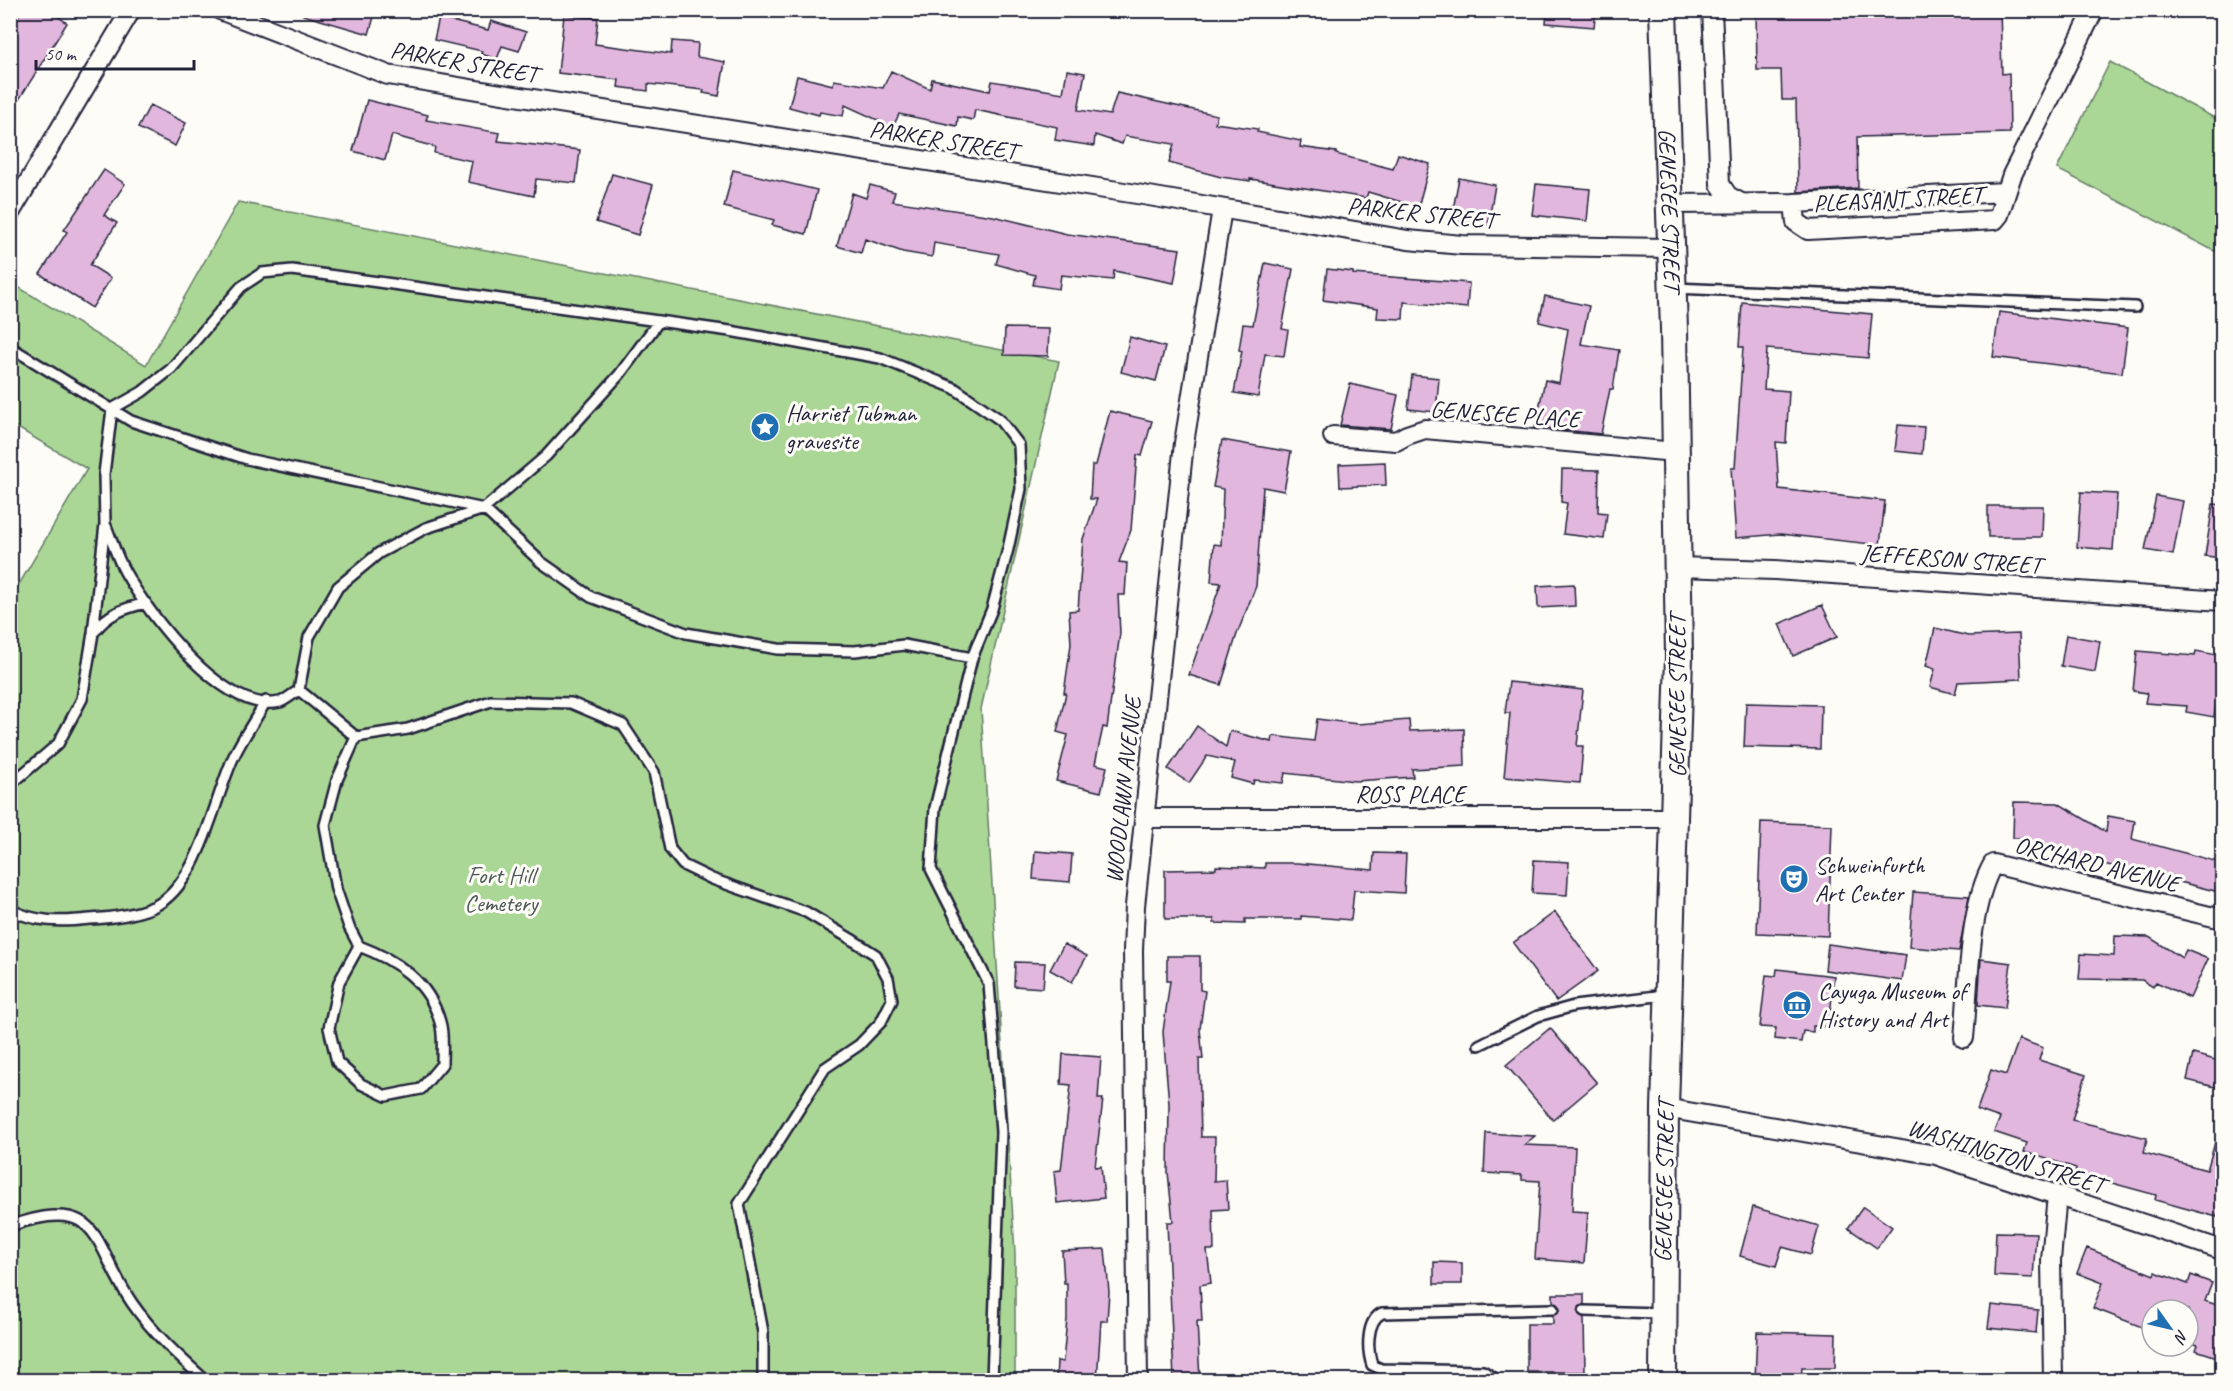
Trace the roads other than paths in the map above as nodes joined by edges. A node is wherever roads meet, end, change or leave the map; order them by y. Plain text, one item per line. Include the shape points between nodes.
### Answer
1 (131, 10) edge
2 (220, 10) edge
3 (1663, 10) edge
4 (1712, 10) edge
5 (2094, 10) edge
6 (2005, 192) junction
7 (1794, 202) junction
8 (1741, 203) junction
9 (1670, 204) junction
10 (1222, 209) junction
11 (10, 213) edge
12 (1670, 248) junction
13 (1672, 288) junction
14 (2135, 307) dead end
15 (659, 321) junction
16 (10, 347) edge
17 (112, 409) junction
18 (1333, 436) dead end
19 (1675, 452) junction
20 (484, 509) junction
21 (105, 524) junction
22 (1677, 567) junction
23 (2223, 601) edge
24 (146, 603) junction
25 (93, 633) junction
26 (972, 658) junction
27 (299, 690) junction
28 (266, 701) junction
29 (356, 737) junction
30 (10, 785) edge
31 (1676, 818) junction
32 (1145, 819) junction
33 (10, 909) edge
34 (2223, 919) edge
35 (359, 946) junction
36 (1668, 995) junction
37 (1964, 1038) dead end
38 (1479, 1045) dead end
39 (1665, 1108) junction
40 (2057, 1195) junction
41 (10, 1226) edge
42 (2223, 1250) edge
43 (1553, 1309) dead end
44 (1584, 1311) dead end
45 (1663, 1313) junction
46 (205, 1380) edge
47 (763, 1380) edge
48 (992, 1380) edge
49 (1138, 1380) edge
50 (1497, 1380) edge
51 (1663, 1380) edge
52 (2053, 1380) edge

1 - 11 street
2 - 10 street, PARKER STREET via 388,75
3 - 9 main road, GENESEE STREET
4 - 8 street via 1720,184 1728,196
5 - 6 street, PLEASANT STREET
6 - 7 street, PLEASANT STREET
6 - 7 street, PLEASANT STREET via 1999,215 1978,222 1808,230 1796,222
7 - 8 street, PLEASANT STREET
8 - 9 street, PLEASANT STREET
9 - 12 main road, GENESEE STREET
10 - 12 street, PARKER STREET via 1360,234 1462,245
10 - 32 street, WOODLAWN AVENUE via 1184,443
12 - 13 main road, GENESEE STREET
13 - 14 lane
13 - 19 main road, GENESEE STREET
15 - 17 lane via 292,270 262,273 241,287 171,369
15 - 20 lane via 620,374 546,456
15 - 26 lane via 880,358 954,388 999,419 1019,446 1021,489 992,609
16 - 17 lane
17 - 20 lane via 131,421 246,459
17 - 21 lane via 104,474
18 - 19 street, GENESEE PLACE via 1396,441 1425,429
19 - 22 main road, GENESEE STREET
20 - 26 lane via 541,562 591,597 686,633 778,650 855,651 904,645
20 - 27 lane via 426,528 379,553 338,586 309,637
21 - 24 lane via 125,572
21 - 25 lane
22 - 23 street, JEFFERSON STREET via 1775,570
22 - 31 main road, GENESEE STREET
24 - 25 lane via 123,608 102,621
24 - 28 lane via 206,673 249,700
25 - 30 lane via 82,699 58,744
26 - 48 lane via 935,808 932,869 989,984 1001,1132
27 - 28 lane via 280,702
27 - 29 lane
28 - 33 lane via 234,757 197,857 154,907 114,917 67,921 26,918
29 - 35 lane via 337,780 325,825 336,889
29 - 47 lane via 408,729 491,701 572,703 623,725 636,744 654,772 675,858 712,879 806,912 876,955 888,978 892,1000 881,1022 859,1045 825,1068 739,1204 763,1332
31 - 32 street, ROSS PLACE
31 - 36 main road, GENESEE STREET
32 - 49 street, WOODLAWN AVENUE via 1133,950
34 - 37 street, ORCHARD AVENUE via 1993,864 1983,882 1972,946
35 - 35 lane via 384,955 409,971 441,1022 442,1064 421,1089 386,1096 361,1084 337,1062 329,1028 339,982
36 - 38 lane via 1574,1006 1538,1016
36 - 39 main road, GENESEE STREET
39 - 40 street, WASHINGTON STREET via 1936,1155
39 - 45 main road, GENESEE STREET
40 - 42 street, WASHINGTON STREET
40 - 52 street via 2051,1260
41 - 46 lane via 54,1214 75,1218 92,1229 132,1303 168,1346
43 - 50 lane via 1382,1313 1370,1324 1370,1357 1372,1365 1381,1369 1484,1371
44 - 45 lane
45 - 51 main road, GENESEE STREET

